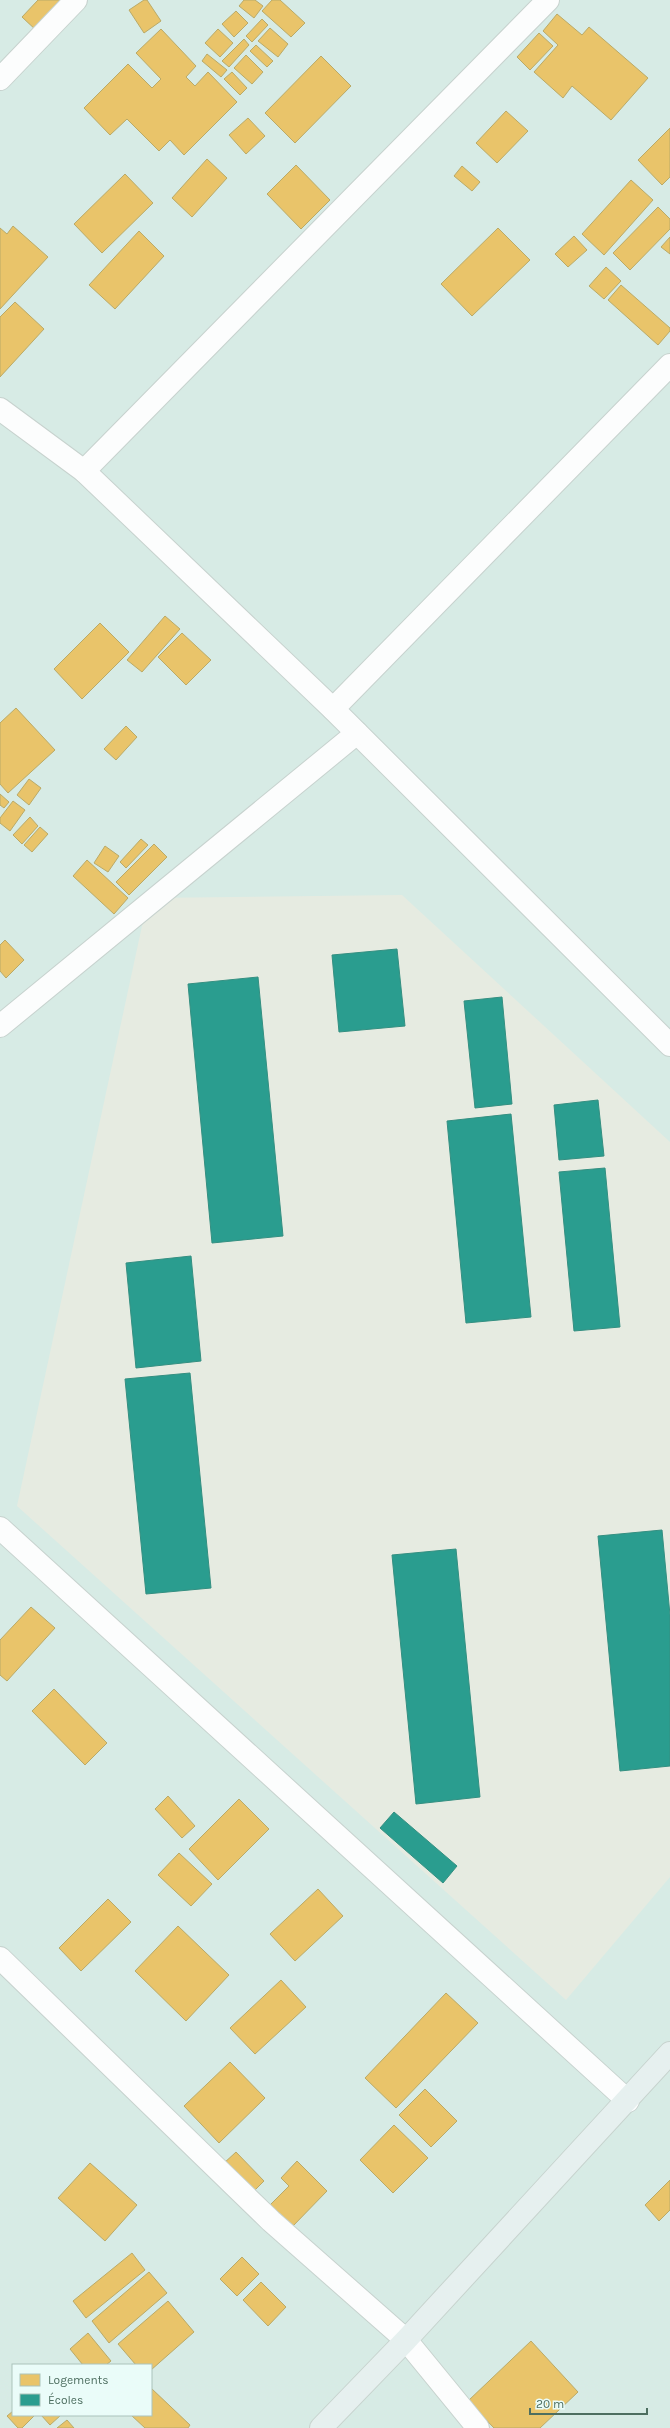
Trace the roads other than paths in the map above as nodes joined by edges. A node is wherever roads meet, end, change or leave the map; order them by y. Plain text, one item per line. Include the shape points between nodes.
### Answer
1 (76, 0) edge
2 (548, 0) edge
3 (0, 79) edge
4 (670, 365) edge
5 (0, 409) edge
6 (84, 471) junction
7 (333, 709) junction
8 (357, 733) junction
9 (0, 1026) edge
10 (670, 1045) edge
11 (0, 1528) edge
12 (0, 1958) edge
13 (670, 2053) edge
14 (628, 2101) junction
15 (406, 2340) junction
16 (321, 2428) edge
17 (478, 2428) edge

1 - 3 street
2 - 6 street
4 - 7 street
5 - 6 street
6 - 7 street
7 - 8 street
8 - 9 street
8 - 10 street
11 - 14 street
12 - 15 street via 271,2221
13 - 14 main road
14 - 15 main road
15 - 16 main road
15 - 17 street

